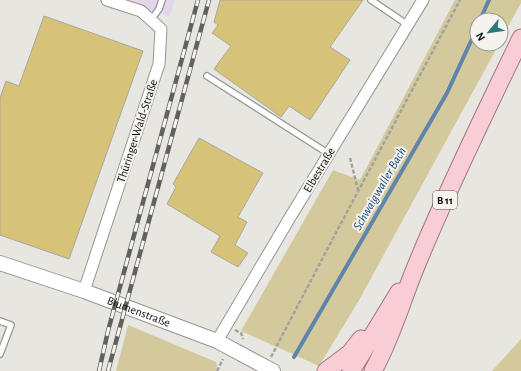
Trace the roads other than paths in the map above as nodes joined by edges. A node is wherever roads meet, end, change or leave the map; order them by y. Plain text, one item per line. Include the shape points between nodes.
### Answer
1 (107, 0) edge
2 (162, 0) edge
3 (371, 0) edge
4 (423, 0) edge
5 (151, 20) junction
6 (408, 25) junction
7 (521, 38) edge
8 (207, 76) dead end
9 (328, 154) junction
10 (419, 259) junction
11 (0, 263) edge
12 (84, 291) junction
13 (381, 320) junction
14 (0, 321) edge
15 (217, 341) junction
16 (0, 354) edge
17 (270, 369) edge
18 (326, 371) edge
19 (351, 371) edge
20 (373, 371) edge

1 - 5 street, Thüringer-Wald-Straße via 141,12
2 - 5 lane
3 - 6 lane
4 - 6 street, Elbestraße
5 - 12 street, Thüringer-Wald-Straße via 161,29 159,64
6 - 9 street, Elbestraße
7 - 10 main road, B 11
8 - 9 lane
9 - 15 street, Elbestraße
10 - 13 main road, B 11
10 - 20 main road, B 11 via 384,352
11 - 12 street, Blumenstraße
12 - 15 street, Blumenstraße
13 - 18 main road via 368,329 350,353
13 - 19 main road, B 11
14 - 16 lane via 11,325
15 - 17 street, Blumenstraße

